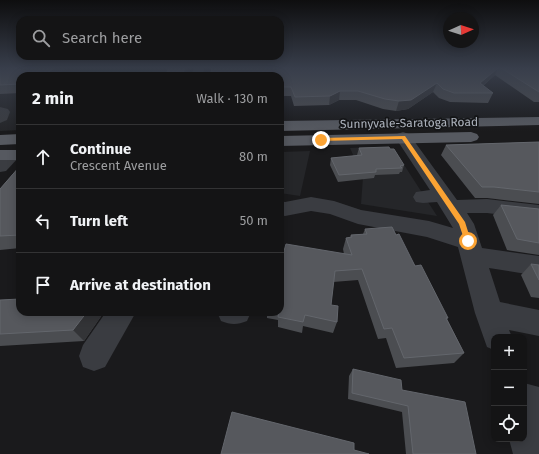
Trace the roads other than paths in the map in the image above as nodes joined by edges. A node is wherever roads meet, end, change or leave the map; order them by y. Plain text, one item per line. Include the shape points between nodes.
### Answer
1 (539, 121) edge
2 (284, 126) edge
3 (539, 136) edge
4 (403, 137) junction
5 (16, 139) edge
6 (0, 140) edge
7 (284, 141) edge
8 (11, 155) edge
9 (0, 167) edge
10 (439, 200) junction
11 (284, 211) edge
12 (539, 212) edge
13 (470, 248) junction
14 (539, 266) edge
15 (119, 316) edge
16 (539, 323) edge
17 (493, 325) edge
18 (94, 356) dead end
19 (527, 401) edge
20 (539, 404) edge
21 (527, 437) edge
22 (532, 454) edge

1 - 2 main road, Sunnyvale-Saratoga Road
3 - 4 main road, Sunnyvale-Saratoga Road
4 - 7 main road, Sunnyvale-Saratoga Road
4 - 10 street
5 - 6 main road
8 - 9 street
10 - 12 street
10 - 13 street via 462,224
11 - 13 street via 311,204 334,208 358,217 429,229
13 - 14 street
13 - 17 street
15 - 18 street
16 - 17 street
19 - 20 street
21 - 22 street

